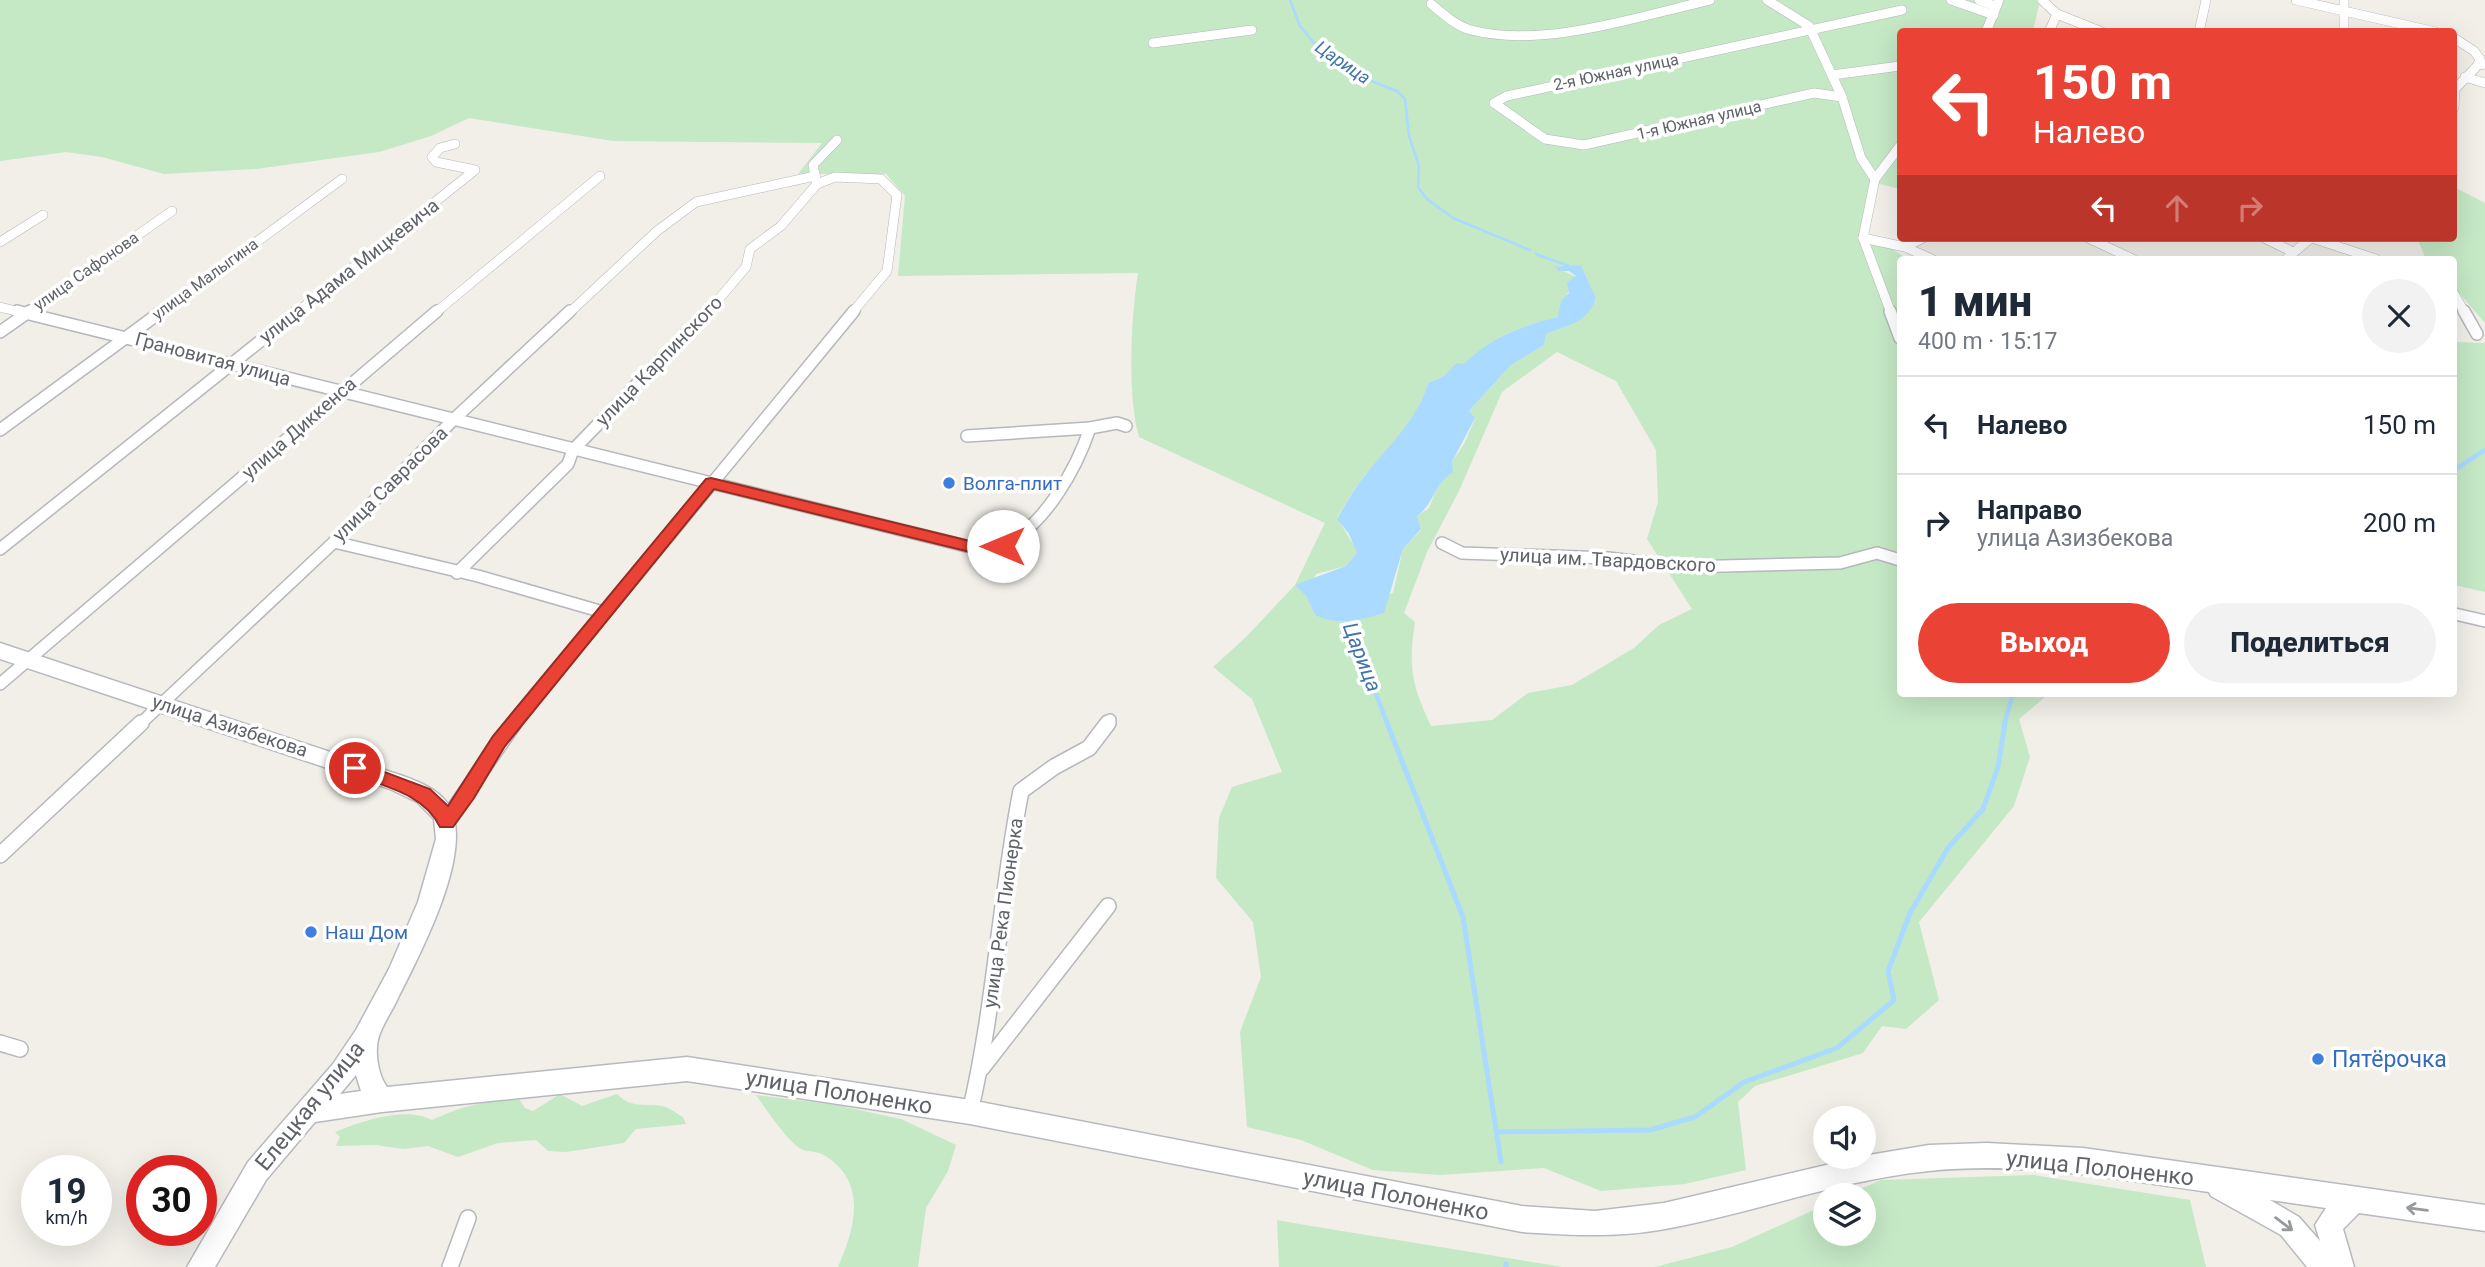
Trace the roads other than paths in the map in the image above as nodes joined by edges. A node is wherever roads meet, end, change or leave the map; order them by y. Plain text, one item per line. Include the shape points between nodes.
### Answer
1 (1710, 0) edge
2 (1768, 0) edge
3 (1951, 0) edge
4 (1979, 0) edge
5 (2042, 0) edge
6 (2206, 0) edge
7 (2296, 0) edge
8 (2344, 0) edge
9 (1431, 4) dead end
10 (1996, 7) edge
11 (1902, 10) dead end
12 (2344, 10) junction
13 (2057, 14) junction
14 (1988, 28) edge
15 (2051, 28) edge
16 (2092, 28) edge
17 (2200, 28) edge
18 (2344, 28) edge
19 (2420, 28) edge
20 (1810, 29) junction
21 (1252, 30) dead end
22 (2457, 40) edge
23 (1153, 43) dead end
24 (2482, 64) edge
25 (1897, 65) edge
26 (1832, 75) junction
27 (2465, 77) junction
28 (2485, 83) edge
29 (2457, 87) edge
30 (1842, 97) junction
31 (837, 140) dead end
32 (1555, 143) joint
33 (455, 144) dead end
34 (1897, 150) edge
35 (600, 176) dead end
36 (342, 179) dead end
37 (1875, 179) junction
38 (816, 180) junction
39 (172, 211) dead end
40 (43, 215) dead end
41 (1863, 238) junction
42 (0, 242) edge
43 (1915, 242) edge
44 (2097, 242) edge
45 (2270, 242) edge
46 (2306, 242) edge
47 (2323, 242) edge
48 (1905, 247) junction
49 (2290, 255) edge
50 (1925, 256) edge
51 (2127, 256) edge
52 (2367, 256) edge
53 (2457, 299) edge
54 (0, 307) edge
55 (26, 314) junction
56 (1897, 330) edge
57 (0, 332) edge
58 (2477, 334) dead end
59 (126, 337) junction
60 (232, 363) junction
61 (340, 393) junction
62 (453, 420) junction
63 (1126, 426) dead end
64 (1090, 428) junction
65 (0, 430) edge
66 (967, 436) dead end
67 (573, 450) junction
68 (711, 483) junction
69 (334, 542) junction
70 (1442, 543) dead end
71 (0, 549) edge
72 (1897, 559) edge
73 (457, 573) junction
74 (603, 612) junction
75 (2457, 614) edge
76 (2485, 621) edge
77 (0, 651) edge
78 (28, 660) junction
79 (0, 684) edge
80 (164, 705) junction
81 (1110, 720) dead end
82 (446, 821) junction
83 (0, 855) edge
84 (1108, 906) dead end
85 (366, 1036) junction
86 (0, 1043) edge
87 (20, 1049) dead end
88 (982, 1068) junction
89 (382, 1100) junction
90 (308, 1111) junction
91 (970, 1112) junction
92 (2204, 1179) junction
93 (2354, 1200) junction
94 (468, 1218) dead end
95 (2485, 1218) edge
96 (200, 1267) edge
97 (450, 1267) edge
98 (2323, 1267) edge
99 (2340, 1267) edge

1 - 9 street via 1523,37 1457,25
2 - 20 street
3 - 10 street
4 - 10 street
5 - 13 street
6 - 17 street
7 - 12 street
8 - 12 street
10 - 14 street
11 - 20 street
12 - 18 street
12 - 19 street
13 - 15 street
13 - 16 street
20 - 26 street
20 - 32 street, 2-я Южная улица via 1507,96 1494,103
21 - 23 street
22 - 24 street via 2474,51
24 - 27 street
25 - 26 street
26 - 30 street
27 - 28 street
27 - 29 street
30 - 32 street, 1-я Южная улица via 1814,93 1618,139 1584,145
30 - 37 street via 1861,158
31 - 38 street, улица Карпинского via 813,165
33 - 60 street, улица Адама Мицкевича via 440,148 432,157 436,162 475,170
34 - 37 street
35 - 61 street, улица Диккенса
36 - 59 street, улица Малыгина
37 - 41 street
38 - 62 street, улица Саврасова via 695,202 657,231
38 - 67 street, улица Карпинского via 781,226 750,249 746,267 694,328
38 - 68 street, улица Саврасова via 881,179 897,195 887,271
39 - 55 street, улица Сафонова
40 - 42 street
41 - 48 street
41 - 56 street
43 - 48 street
44 - 51 street
45 - 49 street
46 - 49 street
47 - 52 street
48 - 50 street
53 - 58 street
54 - 55 street, Грановитая улица
55 - 57 street, улица Сафонова
55 - 59 street, Грановитая улица
59 - 60 street, Грановитая улица
59 - 65 street, улица Малыгина
60 - 61 street, Грановитая улица
60 - 71 street, улица Адама Мицкевича
61 - 62 street, Грановитая улица
61 - 78 street, улица Диккенса
62 - 67 street, Грановитая улица
62 - 69 street, улица Саврасова
63 - 64 street
64 - 66 street
64 - 68 street, Грановитая улица via 1084,451 1066,481 1003,546 978,549
67 - 68 street, Грановитая улица
67 - 73 street, улица Карпинского via 568,464
68 - 74 street
69 - 73 street
69 - 80 street, улица Саврасова
70 - 72 street, улица им. Твардовского via 1462,553 1608,558 1685,567 1840,563 1877,553
73 - 74 street
74 - 82 street via 499,741
75 - 76 street
77 - 78 main road, улица Азизбекова
78 - 79 street, улица Диккенса
78 - 80 main road, улица Азизбекова
80 - 82 main road, улица Азизбекова via 396,782 424,794
80 - 83 street, улица Саврасова
81 - 88 street, улица Река Пионерка via 1089,748 1021,791
82 - 85 main road, Елецкая улица via 447,840 428,906
84 - 88 street, улица Река Пионерка
85 - 89 main road via 366,1074 372,1091
85 - 90 main road, Елецкая улица
86 - 87 street
88 - 91 street, улица Река Пионерка
89 - 90 main road, улица Полоненко
89 - 91 main road, улица Полоненко via 687,1069
90 - 96 main road, Елецкая улица via 257,1171
91 - 92 main road, улица Полоненко via 1522,1219 1595,1224 1664,1216 1929,1158 2083,1161
92 - 93 main road, улица Полоненко
92 -> 98 main road via 2290,1226
95 -> 93 main road, улица Полоненко
93 - 99 main road via 2328,1225
94 - 97 street

